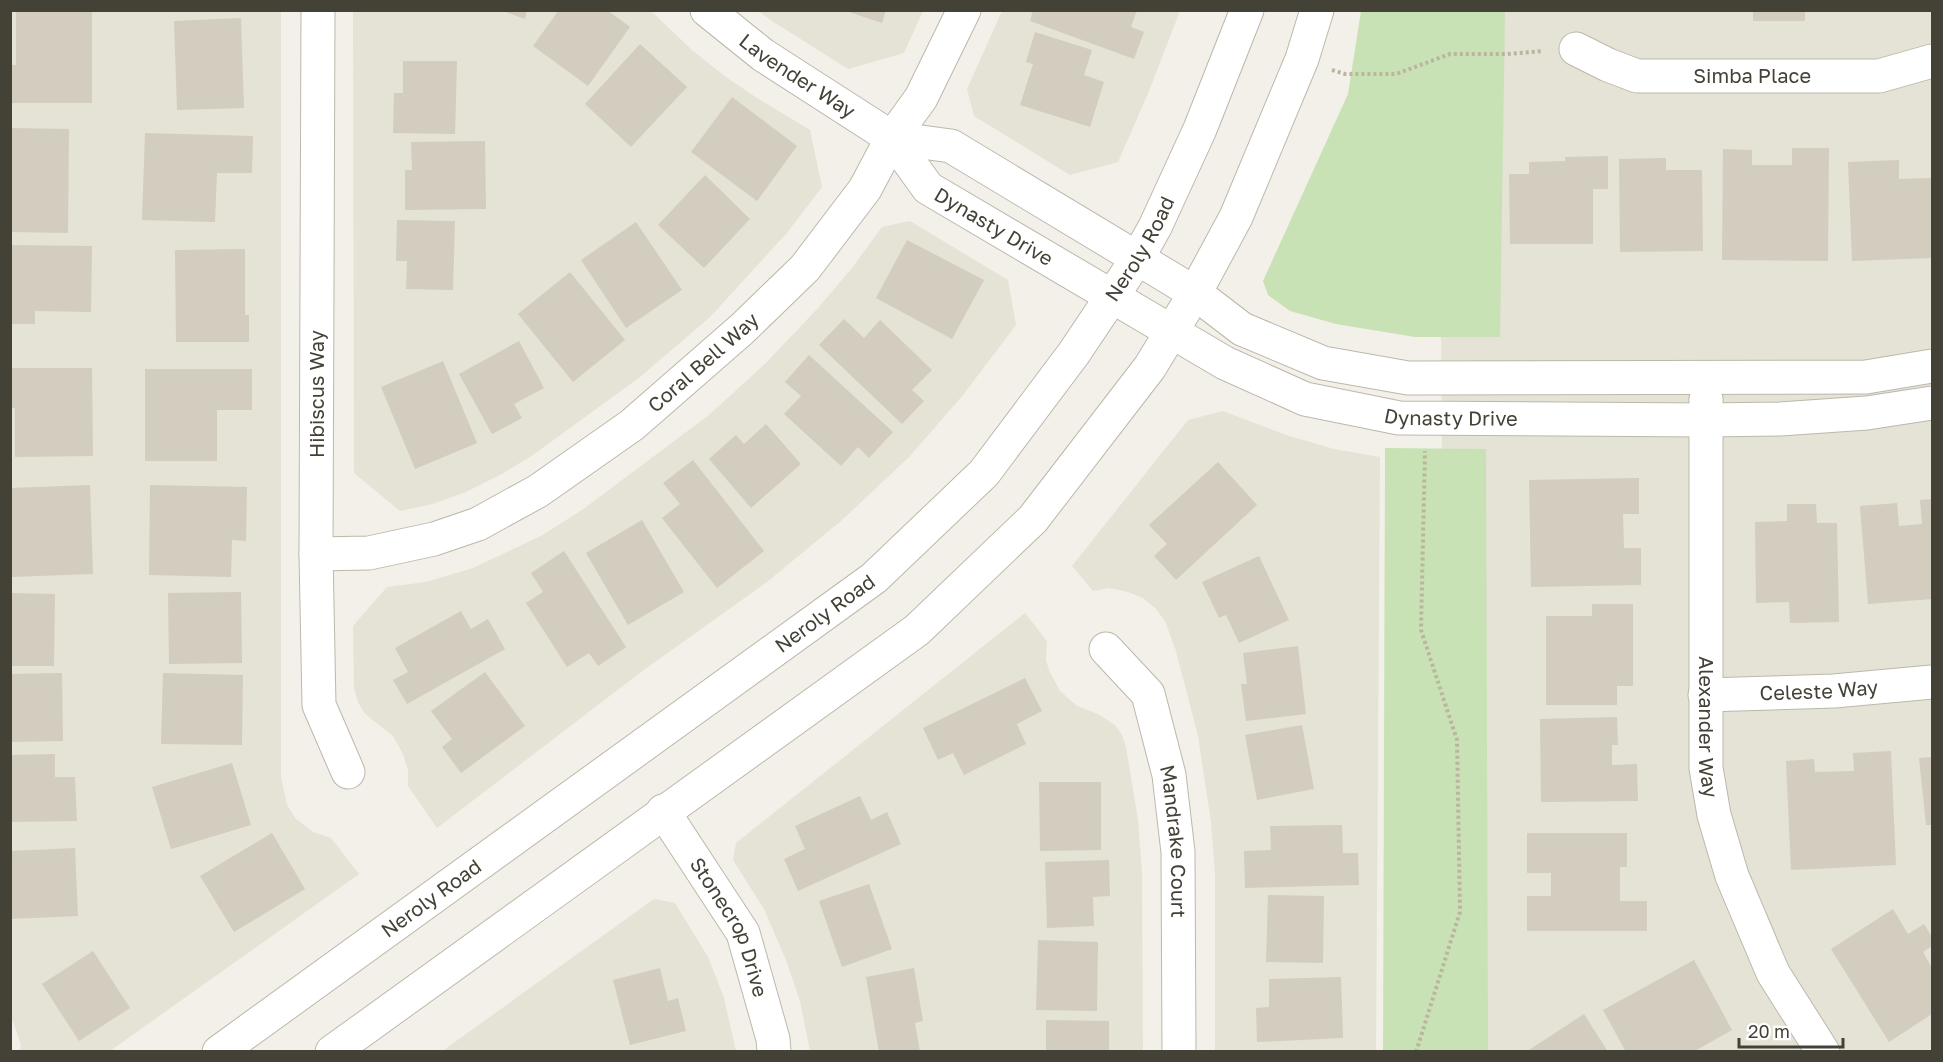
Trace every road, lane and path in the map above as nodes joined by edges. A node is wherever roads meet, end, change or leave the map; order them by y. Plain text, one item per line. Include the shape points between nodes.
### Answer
1 (318, 10) edge
2 (707, 10) edge
3 (964, 10) edge
4 (1247, 10) edge
5 (1317, 10) edge
6 (1576, 49) joint
7 (1302, 59) junction
8 (1932, 61) edge
9 (892, 138) junction
10 (1137, 259) junction
11 (1195, 293) junction
12 (1113, 296) junction
13 (1172, 332) junction
14 (1932, 366) edge
15 (1707, 377) junction
16 (1932, 403) edge
17 (1705, 420) junction
18 (1425, 450) dead end
19 (316, 554) junction
20 (1106, 649) dead end
21 (1932, 682) edge
22 (1705, 695) junction
23 (348, 772) dead end
24 (663, 811) junction
25 (1818, 1050) edge
26 (219, 1052) edge
27 (332, 1052) edge
28 (774, 1052) edge
29 (1179, 1052) edge
30 (1416, 1052) edge

1 - 19 street, Hibiscus Way
2 - 9 street, Lavender Way via 763,55
3 - 9 street, Coral Bell Way via 921,98
4 - 10 street, Neroly Road via 1200,129
5 - 7 street
6 - 7 path via 1450,54 1396,74 1345,74
6 - 8 street, Simba Place via 1637,76 1879,76
7 - 11 street via 1236,217
9 - 10 street, Dynasty Drive via 951,146
9 - 12 street, Dynasty Drive via 928,188
9 - 19 street, Coral Bell Way via 865,189 805,268 632,425 538,491 478,524 369,553
10 - 11 street, Dynasty Drive
10 - 12 street, Neroly Road
11 - 13 street
11 - 15 street, Dynasty Drive via 1242,329 1323,363 1408,378
12 - 13 street, Dynasty Drive
12 - 26 street, Neroly Road via 984,473 874,578
13 - 17 street, Dynasty Drive via 1225,363 1305,399 1399,418
13 - 24 street via 1033,519 917,630
14 - 15 street, Dynasty Drive via 1866,377
15 - 17 street, Alexander Way
16 - 17 street, Dynasty Drive via 1867,413
17 - 22 street, Alexander Way
18 - 30 path via 1421,630 1457,740 1460,912
19 - 23 street, Hibiscus Way via 320,705
20 - 29 street, Mandrake Court via 1148,694 1169,775 1178,852
21 - 22 street, Celeste Way via 1834,691
22 - 25 street, Alexander Way via 1706,768 1714,815 1732,876 1773,973
24 - 27 street
24 - 28 street, Stonecrop Drive via 743,933

